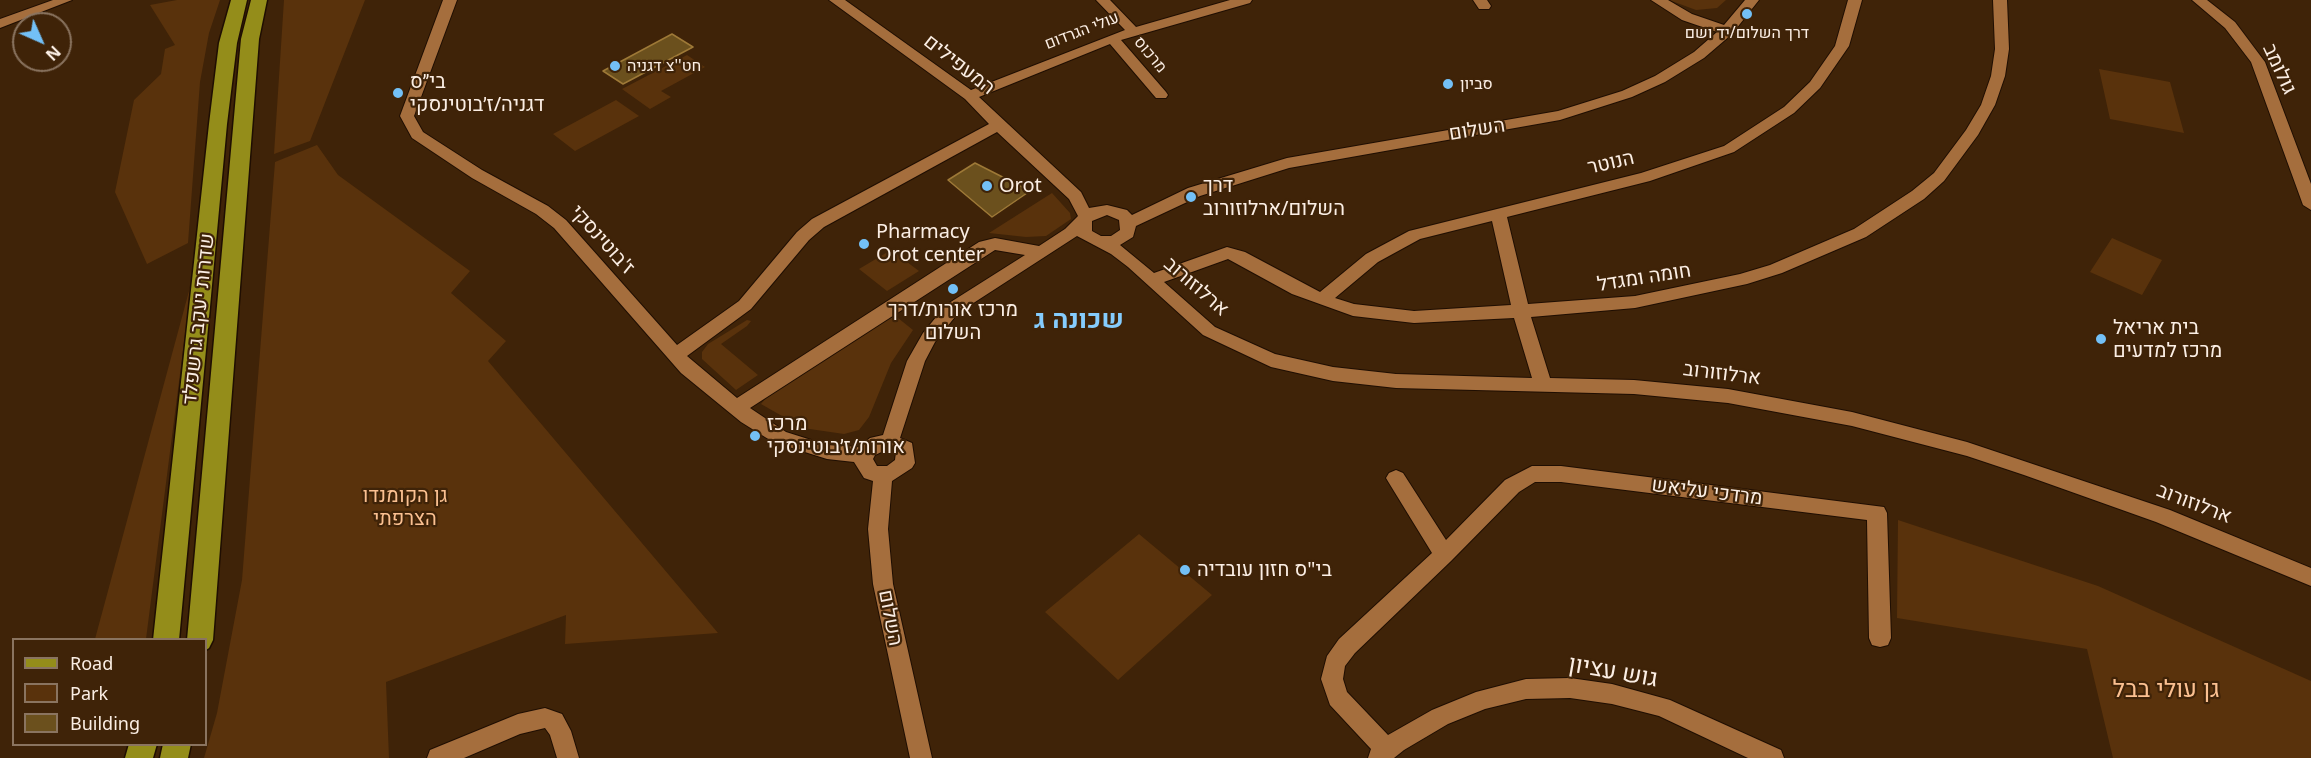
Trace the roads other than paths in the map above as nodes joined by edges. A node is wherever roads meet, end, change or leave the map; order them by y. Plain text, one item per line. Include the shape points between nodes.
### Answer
1 (65, 0) edge
2 (239, 0) edge
3 (259, 0) edge
4 (450, 0) edge
5 (836, 0) edge
6 (1103, 0) edge
7 (1245, 0) edge
8 (1658, 0) edge
9 (1752, 0) edge
10 (1855, 0) edge
11 (2000, 0) edge
12 (2199, 0) edge
13 (0, 24) edge
14 (1134, 31) junction
15 (1727, 31) junction
16 (1112, 38) junction
17 (1161, 95) dead end
18 (970, 96) junction
19 (998, 125) junction
20 (1075, 196) junction
21 (1173, 201) junction
22 (2311, 205) edge
23 (1111, 211) junction
24 (1498, 212) junction
25 (1084, 219) junction
26 (1128, 228) junction
27 (1096, 242) junction
28 (1041, 252) junction
29 (1134, 263) junction
30 (1151, 280) junction
31 (1322, 300) junction
32 (1521, 312) junction
33 (675, 355) junction
34 (916, 361) junction
35 (1543, 384) junction
36 (736, 408) junction
37 (890, 441) junction
38 (864, 455) junction
39 (884, 475) junction
40 (1396, 478) dead end
41 (1444, 555) junction
42 (2311, 577) edge
43 (166, 638) edge
44 (200, 638) edge
45 (1880, 638) dead end
46 (1383, 754) edge
47 (438, 758) edge
48 (568, 758) edge
49 (921, 758) edge
50 (1773, 758) edge

1 - 13 street
2 - 43 main road, שדרות יעקב גרשפלד via 228,43 218,124
3 - 44 main road, שדרות יעקב גרשפלד via 250,39
4 - 33 street, ז'בוטינסקי via 416,84 407,116 410,125 417,135 442,152 560,224
5 - 18 street, המעפילים
6 - 14 street, מרכוס
7 - 14 street, עולי הגרדום
8 - 15 street via 1687,17
9 - 15 street, השלום
10 - 24 street, הנוטר via 1842,46 1831,65 1789,110 1760,131 1729,149 1686,165
11 - 32 street, חומה ומגדל via 2002,49 1988,105 1939,177 1890,215 1829,248 1741,280 1635,302
12 - 22 street, גולומב via 2230,25 2258,62
14 - 16 street, עולי הגרדום
15 - 21 street, השלום via 1699,55 1660,79 1583,108 1287,163
16 - 17 street, מרכוס
16 - 18 street, עולי הגרדום
18 - 19 street, המעפילים
19 - 20 street, המעפילים
19 - 33 street via 818,223 745,305
20 - 23 street, המעפילים via 1092,207
20 - 25 street, המעפילים
21 - 23 street, השלום via 1131,212
21 - 26 street, השלום
23 - 25 street
23 - 26 street via 1126,218
24 - 31 street, הנוטר via 1415,235 1386,249
24 - 32 street
25 - 27 street via 1082,230
25 - 28 street via 1077,229
26 - 27 street via 1115,241
26 - 29 street, ארלוזורוב via 1123,246
27 - 29 street, ארלוזורוב via 1117,250
27 - 34 street via 1073,244 983,299
28 - 34 street via 952,309
28 - 36 street via 995,244 985,246
29 - 30 street, ארלוזורוב
30 - 31 street, חומה ומגדל via 1227,253
30 - 35 street, ארלוזורוב via 1209,331 1270,360 1333,374 1396,381
31 - 32 street, חומה ומגדל via 1353,310 1414,317
32 - 35 street
33 - 36 street, ז'בוטינסקי
34 - 37 street
35 - 42 street, ארלוזורוב via 1728,396 1894,429 1967,449 2163,516
36 - 38 street, ז'בוטינסקי via 764,428 791,440 827,452
37 - 38 street via 872,446
37 - 39 street via 905,448 907,458 896,471
38 - 39 street via 867,470
39 - 49 street, השלום via 878,529 883,584
40 - 41 street
41 - 45 street, מרדכי עליאש via 1512,486 1532,474 1561,474 1877,513
41 - 46 street, מרדכי עליאש via 1347,646 1335,663 1332,679 1338,698
46 - 50 street, גוש עציון via 1440,717 1484,699 1526,689 1570,688 1612,694 1662,708
47 - 48 street via 518,724 545,718 554,722 560,732

